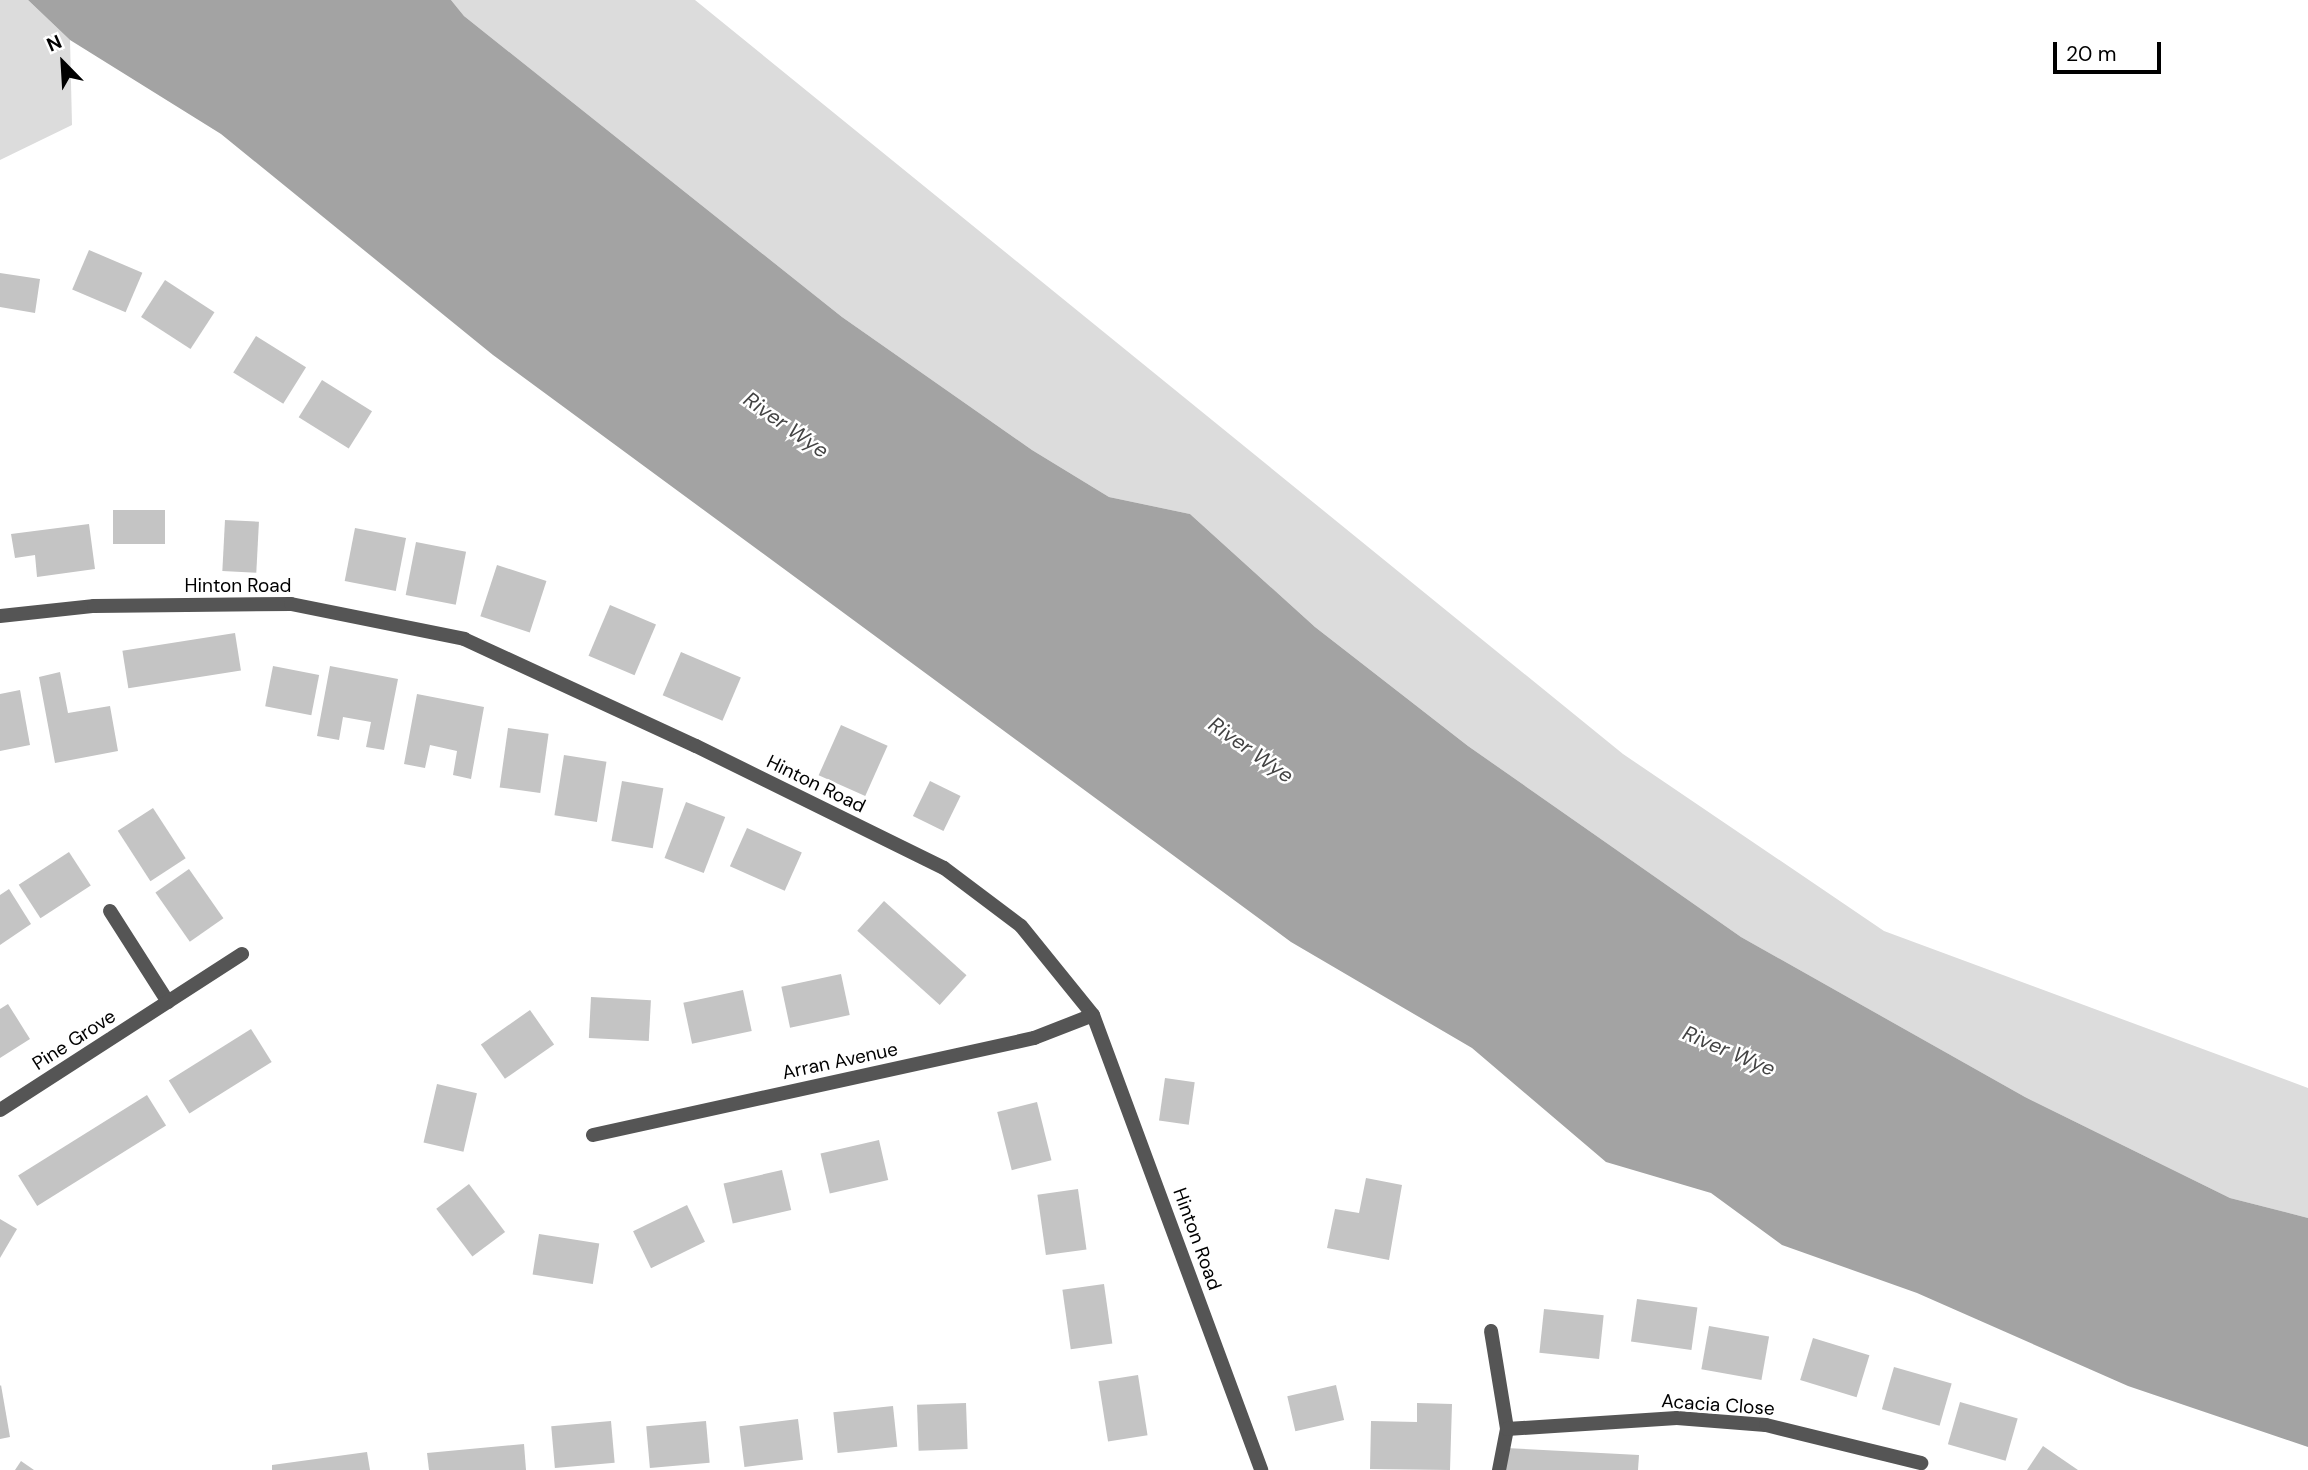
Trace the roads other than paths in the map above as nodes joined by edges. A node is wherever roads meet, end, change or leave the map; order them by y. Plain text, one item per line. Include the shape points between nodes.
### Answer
1 (0, 616) edge
2 (110, 911) dead end
3 (242, 954) dead end
4 (168, 1002) junction
5 (1093, 1015) junction
6 (0, 1110) edge
7 (593, 1135) dead end
8 (1491, 1331) dead end
9 (1507, 1429) junction
10 (1921, 1463) dead end
11 (1261, 1470) edge
12 (1499, 1470) edge

1 - 5 street, Hinton Road via 94,606 291,604 464,639 696,746 944,869 1021,926
2 - 4 street
3 - 4 street, Pine Grove
4 - 6 street, Pine Grove
5 - 7 street, Arran Avenue via 1034,1038
5 - 11 street, Hinton Road
8 - 9 street
9 - 10 street, Acacia Close via 1690,1419 1766,1425
9 - 12 street

